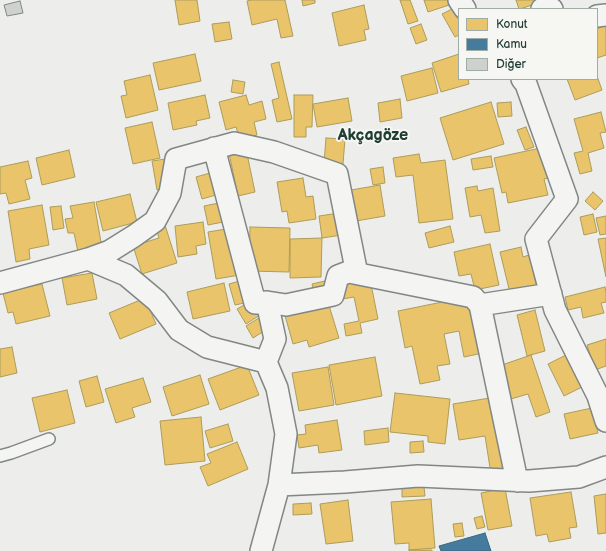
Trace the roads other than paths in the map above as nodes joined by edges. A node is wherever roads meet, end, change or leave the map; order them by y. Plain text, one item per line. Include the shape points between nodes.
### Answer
1 (523, 80) edge
2 (214, 148) junction
3 (88, 259) junction
4 (356, 269) junction
5 (0, 283) edge
6 (551, 294) junction
7 (267, 302) junction
8 (480, 305) junction
9 (266, 362) junction
10 (606, 421) edge
11 (49, 439) dead end
12 (0, 456) edge
13 (606, 467) edge
14 (517, 481) junction
15 (279, 485) junction
16 (261, 551) edge

1 - 6 street via 567,199 536,239
2 - 3 street via 176,158 170,193 155,221 110,251
2 - 4 street via 234,143 274,152 337,174
2 - 7 street via 254,303
3 - 5 street
3 - 9 street via 126,275 156,300 179,330 207,346
4 - 7 street via 338,276 333,295 286,305
4 - 8 street via 354,273 473,297
6 - 8 street
6 - 10 street via 555,310 598,396
7 - 9 street via 275,339
8 - 14 street
9 - 15 street via 277,388 286,434
11 - 12 lane
13 - 14 street via 579,477
14 - 15 street via 418,476
15 - 16 street

